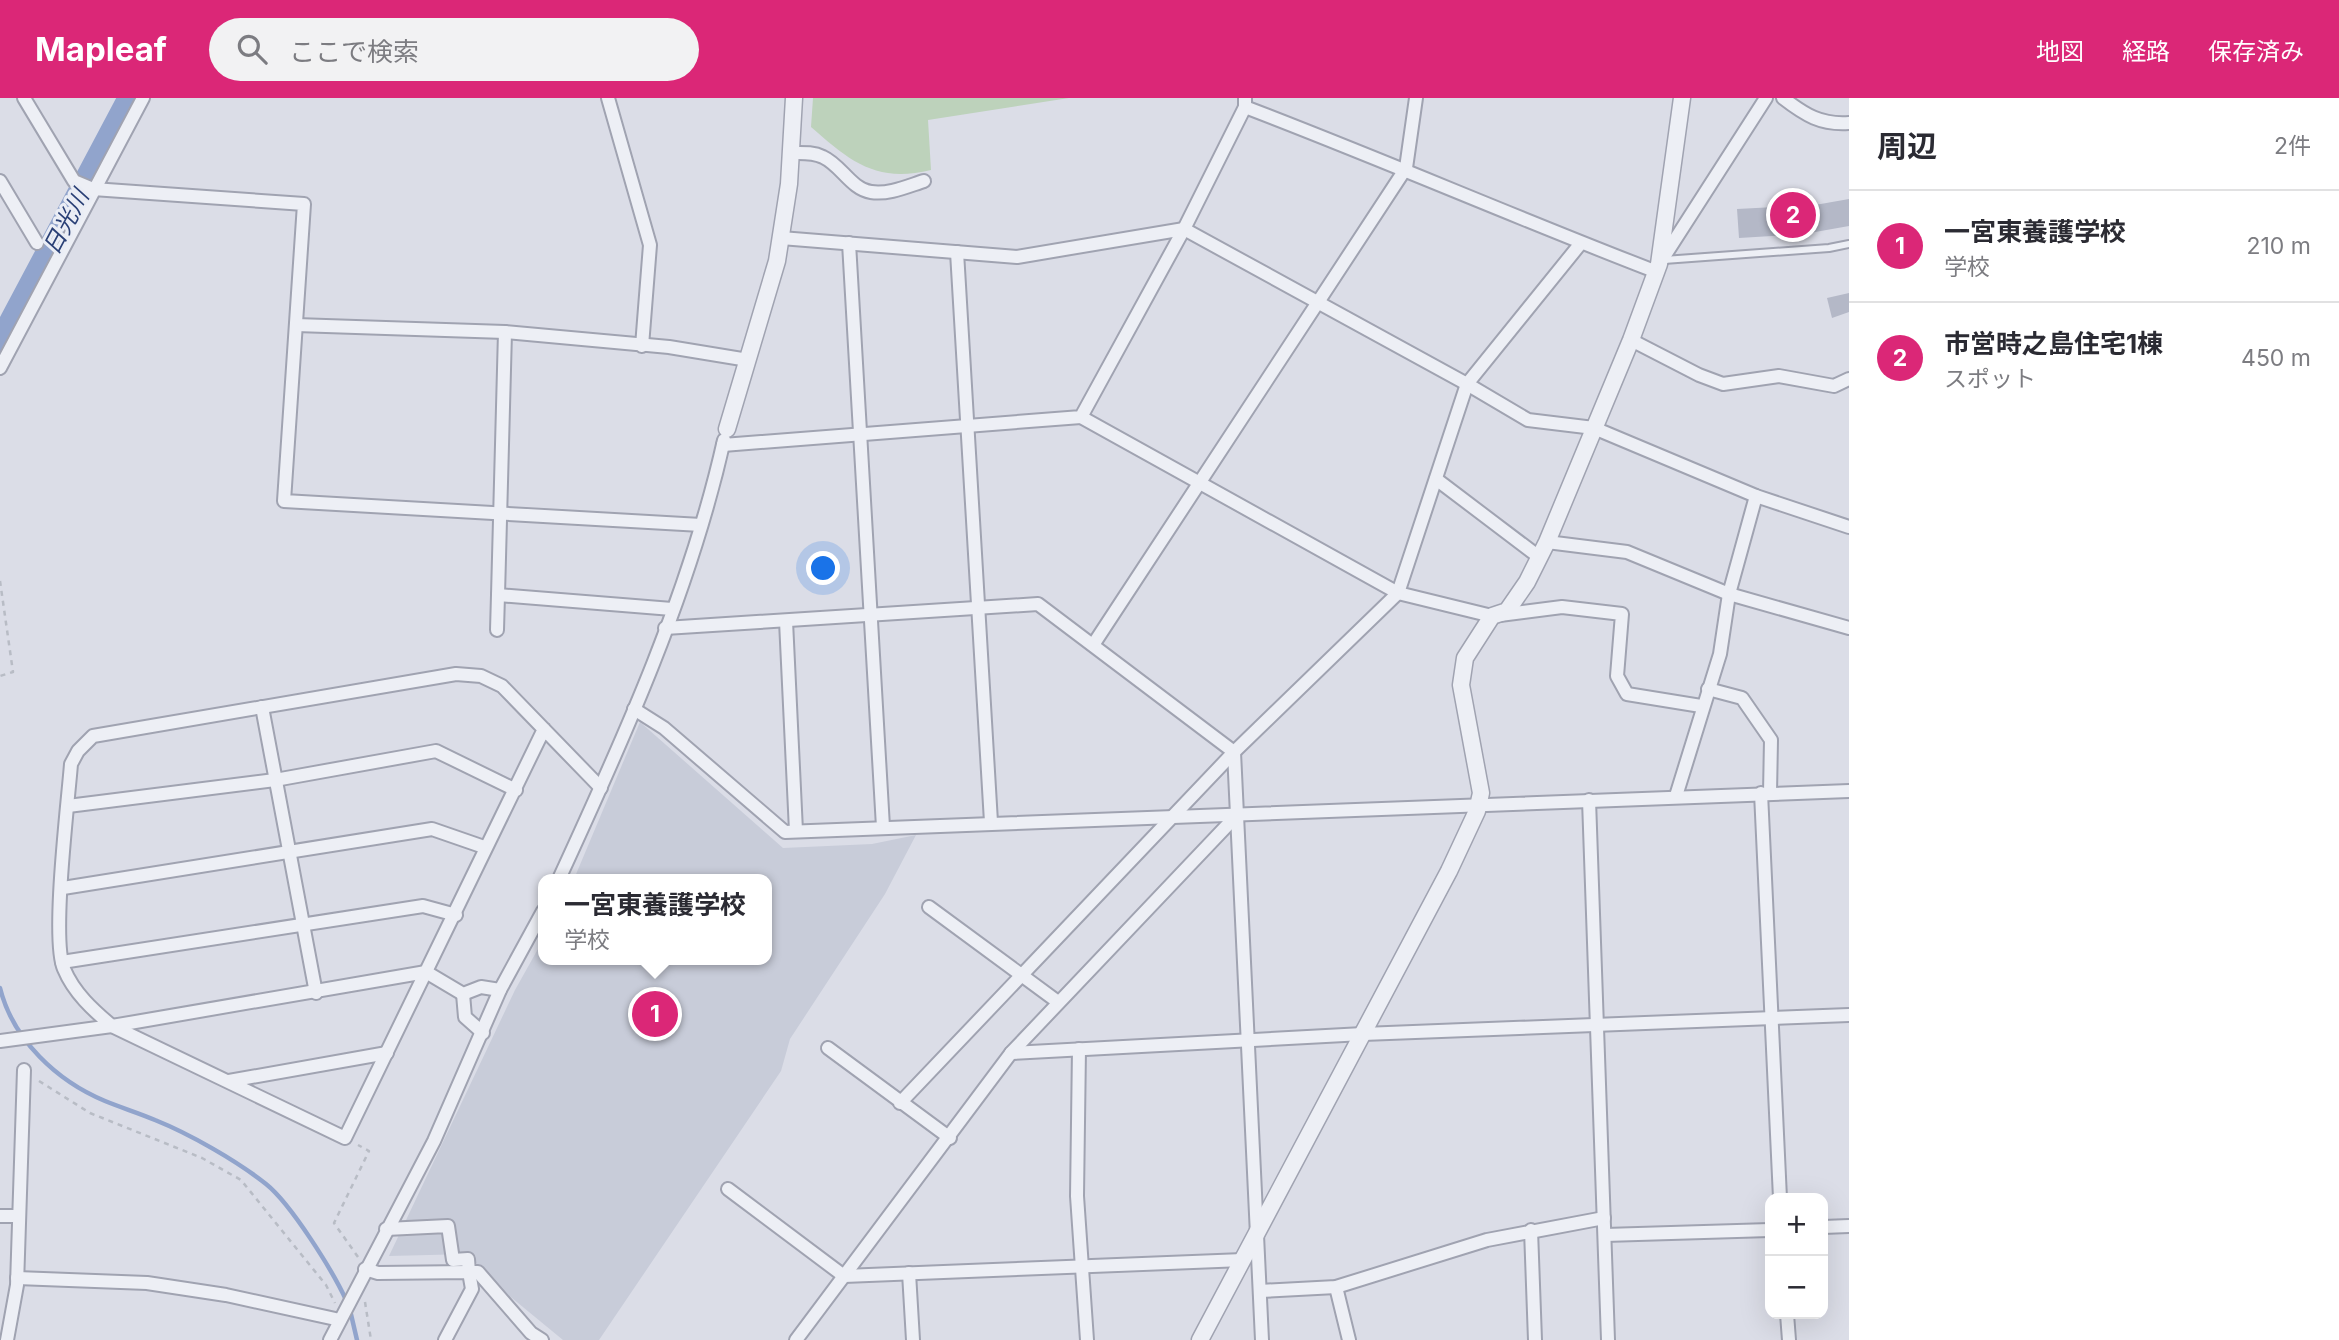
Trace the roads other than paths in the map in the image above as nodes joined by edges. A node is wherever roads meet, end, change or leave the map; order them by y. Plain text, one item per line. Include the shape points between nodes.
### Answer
1 (24, 98) edge
2 (142, 98) edge
3 (608, 98) edge
4 (794, 98) edge
5 (1416, 98) edge
6 (1682, 98) edge
7 (1766, 98) edge
8 (1783, 98) edge
9 (1245, 102) edge
10 (1849, 123) edge
11 (791, 153) junction
12 (1406, 168) junction
13 (0, 181) edge
14 (925, 181) dead end
15 (93, 190) junction
16 (1184, 229) junction
17 (781, 238) junction
18 (37, 243) dead end
19 (849, 243) junction
20 (1581, 243) junction
21 (1849, 244) edge
22 (957, 252) junction
23 (1659, 265) junction
24 (1319, 302) junction
25 (296, 326) junction
26 (505, 332) junction
27 (1631, 340) junction
28 (642, 346) junction
29 (748, 360) junction
30 (0, 368) edge
31 (1849, 379) edge
32 (1467, 384) junction
33 (1081, 417) junction
34 (966, 424) junction
35 (1594, 428) junction
36 (727, 429) joint
37 (861, 432) junction
38 (723, 445) junction
39 (1436, 479) junction
40 (1202, 484) junction
41 (1756, 496) junction
42 (501, 511) junction
43 (701, 525) junction
44 (1849, 527) edge
45 (1547, 542) junction
46 (1539, 557) junction
47 (1398, 593) junction
48 (1729, 594) junction
49 (498, 595) junction
50 (672, 609) junction
51 (978, 610) junction
52 (1492, 616) junction
53 (872, 617) junction
54 (786, 621) junction
55 (665, 628) junction
56 (1849, 628) edge
57 (497, 630) dead end
58 (1093, 645) junction
59 (1708, 689) junction
60 (1701, 706) junction
61 (262, 708) junction
62 (634, 709) junction
63 (544, 729) junction
64 (1234, 752) junction
65 (275, 780) junction
66 (601, 788) junction
67 (516, 790) junction
68 (1849, 791) edge
69 (1765, 793) junction
70 (1676, 796) junction
71 (1588, 800) junction
72 (1478, 805) junction
73 (68, 806) junction
74 (1238, 814) junction
75 (1173, 816) junction
76 (991, 822) junction
77 (883, 827) junction
78 (796, 831) junction
79 (484, 848) junction
80 (288, 852) junction
81 (561, 874) edge
82 (62, 888) junction
83 (929, 907) dead end
84 (456, 915) junction
85 (538, 920) edge
86 (301, 923) junction
87 (62, 962) junction
88 (426, 972) junction
89 (1021, 975) junction
90 (500, 990) junction
91 (316, 993) junction
92 (463, 994) junction
93 (1058, 1002) junction
94 (1849, 1015) edge
95 (1771, 1020) junction
96 (1598, 1024) junction
97 (112, 1026) junction
98 (483, 1033) junction
99 (1363, 1034) junction
100 (6, 1040) edge
101 (1250, 1041) junction
102 (828, 1048) dead end
103 (1079, 1049) junction
104 (387, 1053) junction
105 (1011, 1053) junction
106 (24, 1070) road end
107 (229, 1081) junction
108 (900, 1103) junction
109 (950, 1138) junction
110 (729, 1189) dead end
111 (1780, 1193) edge
112 (0, 1216) edge
113 (19, 1216) junction
114 (1604, 1218) junction
115 (1849, 1226) edge
116 (1828, 1227) edge
117 (386, 1229) junction
118 (1531, 1230) junction
119 (1765, 1230) edge
120 (1257, 1233) junction
121 (1605, 1235) junction
122 (1243, 1260) junction
123 (1084, 1266) junction
124 (365, 1269) junction
125 (469, 1272) junction
126 (909, 1273) junction
127 (844, 1276) junction
128 (18, 1278) junction
129 (1336, 1287) junction
130 (1260, 1291) junction
131 (342, 1318) junction
132 (1787, 1319) edge
133 (7, 1340) edge
134 (330, 1340) edge
135 (445, 1340) edge
136 (542, 1340) edge
137 (796, 1340) edge
138 (913, 1340) edge
139 (1087, 1340) edge
140 (1200, 1340) edge
141 (1262, 1340) edge
142 (1349, 1340) edge
143 (1535, 1340) edge
144 (1608, 1340) edge
145 (1789, 1340) edge

1 - 15 street via 74,181
2 - 15 street
3 - 28 street via 650,245
4 - 11 street
5 - 12 street
6 - 23 street
7 - 23 street
8 - 10 street via 1808,117
9 - 12 street
9 - 16 street
11 - 14 street via 826,158 856,186 870,192
11 - 17 street
12 - 20 street
12 - 24 street
13 - 18 street
15 - 25 street via 304,204
15 - 30 street
16 - 22 street via 1017,257
16 - 24 street
16 - 33 street
17 - 19 street
17 - 29 street
19 - 22 street
19 - 37 street
20 - 23 street
20 - 32 street
21 - 23 lane
22 - 34 street
23 - 27 street
24 - 32 street
24 - 40 street
25 - 26 street
25 - 42 street via 284,501
26 - 28 street
26 - 42 street
27 - 31 street via 1723,384 1779,376 1834,386
27 - 35 street
28 - 29 street
29 - 36 street
32 - 35 street via 1528,420
32 - 39 street
33 - 34 street
33 - 40 street
34 - 37 street
34 - 51 street
35 - 41 street
35 - 45 street
36 - 38 street
37 - 38 street
37 - 53 street
38 - 43 street
39 - 46 street
39 - 47 street
40 - 47 street
40 - 58 street
41 - 44 street
41 - 48 street
42 - 43 street
42 - 49 street
43 - 50 street
45 - 46 street
45 - 48 street via 1627,552
46 - 52 street via 1507,611
47 - 52 street
47 - 64 street
48 - 56 street
48 - 59 street via 1720,654
49 - 50 street
49 - 57 street
50 - 55 street
51 - 53 street
51 - 58 street via 1038,604
51 - 76 street
52 - 60 street via 1562,607 1622,614 1617,676 1627,694
52 - 72 street via 1465,658 1461,685 1480,775
53 - 54 street
53 - 77 street
54 - 55 street
54 - 78 street
55 - 62 street
58 - 64 street
59 - 60 street
59 - 69 street via 1742,698 1771,740
60 - 70 street
61 - 63 street via 456,674 481,676 502,686
61 - 65 street
61 - 73 street via 93,736 71,764
62 - 66 street
62 - 78 street via 664,728 785,832
63 - 66 street
63 - 67 street
64 - 74 street
64 - 75 street
65 - 67 street via 436,751
65 - 73 street
65 - 80 street
66 - 81 street
67 - 79 street
68 - 69 street
69 - 70 street
69 - 95 street
70 - 71 street
71 - 72 street
71 - 96 street
72 - 74 street
72 - 99 street via 1449,871
73 - 82 street
74 - 75 street
74 - 93 street
74 - 101 street
75 - 76 street
75 - 89 street
76 - 77 street
77 - 78 street
79 - 80 street via 432,829
79 - 84 street
80 - 82 street
80 - 86 street
82 - 87 street
83 - 89 street
84 - 86 street via 422,906
84 - 88 street
85 - 90 street
86 - 87 street
86 - 91 street
87 - 97 street via 87,1005
88 - 91 street
88 - 92 street
88 - 104 street
89 - 93 street
89 - 108 street
90 - 92 street via 481,987
90 - 98 street
91 - 97 street
92 - 98 street via 465,1017
93 - 105 street
94 - 95 street
95 - 96 street
95 - 111 street
96 - 99 street
96 - 114 street
97 - 100 street
97 - 107 street
98 - 117 street via 434,1141
99 - 101 street
99 - 120 street
101 - 103 street
101 - 120 street
102 - 108 street
103 - 105 street
103 - 123 street via 1077,1196
104 - 107 street
104 - 107 street via 345,1138
105 - 109 street
106 - 113 street
108 - 109 street
109 - 127 street
110 - 127 street
112 - 113 street
113 - 128 street
114 - 118 street
114 - 121 street
115 - 116 street
117 - 124 street
117 - 125 street via 448,1226 453,1260 468,1259
118 - 129 street
118 - 143 street
119 - 121 street
120 - 122 street
120 - 130 street
121 - 144 street
122 - 123 street
122 - 140 street
123 - 126 street
123 - 139 street
124 - 125 street via 378,1273
124 - 131 street
125 - 135 street via 472,1289
125 - 136 street via 478,1272
126 - 127 street
126 - 138 street
127 - 137 street
128 - 131 street via 148,1283
128 - 133 street
129 - 130 street
129 - 142 street
130 - 141 street
131 - 134 street
132 - 145 street

